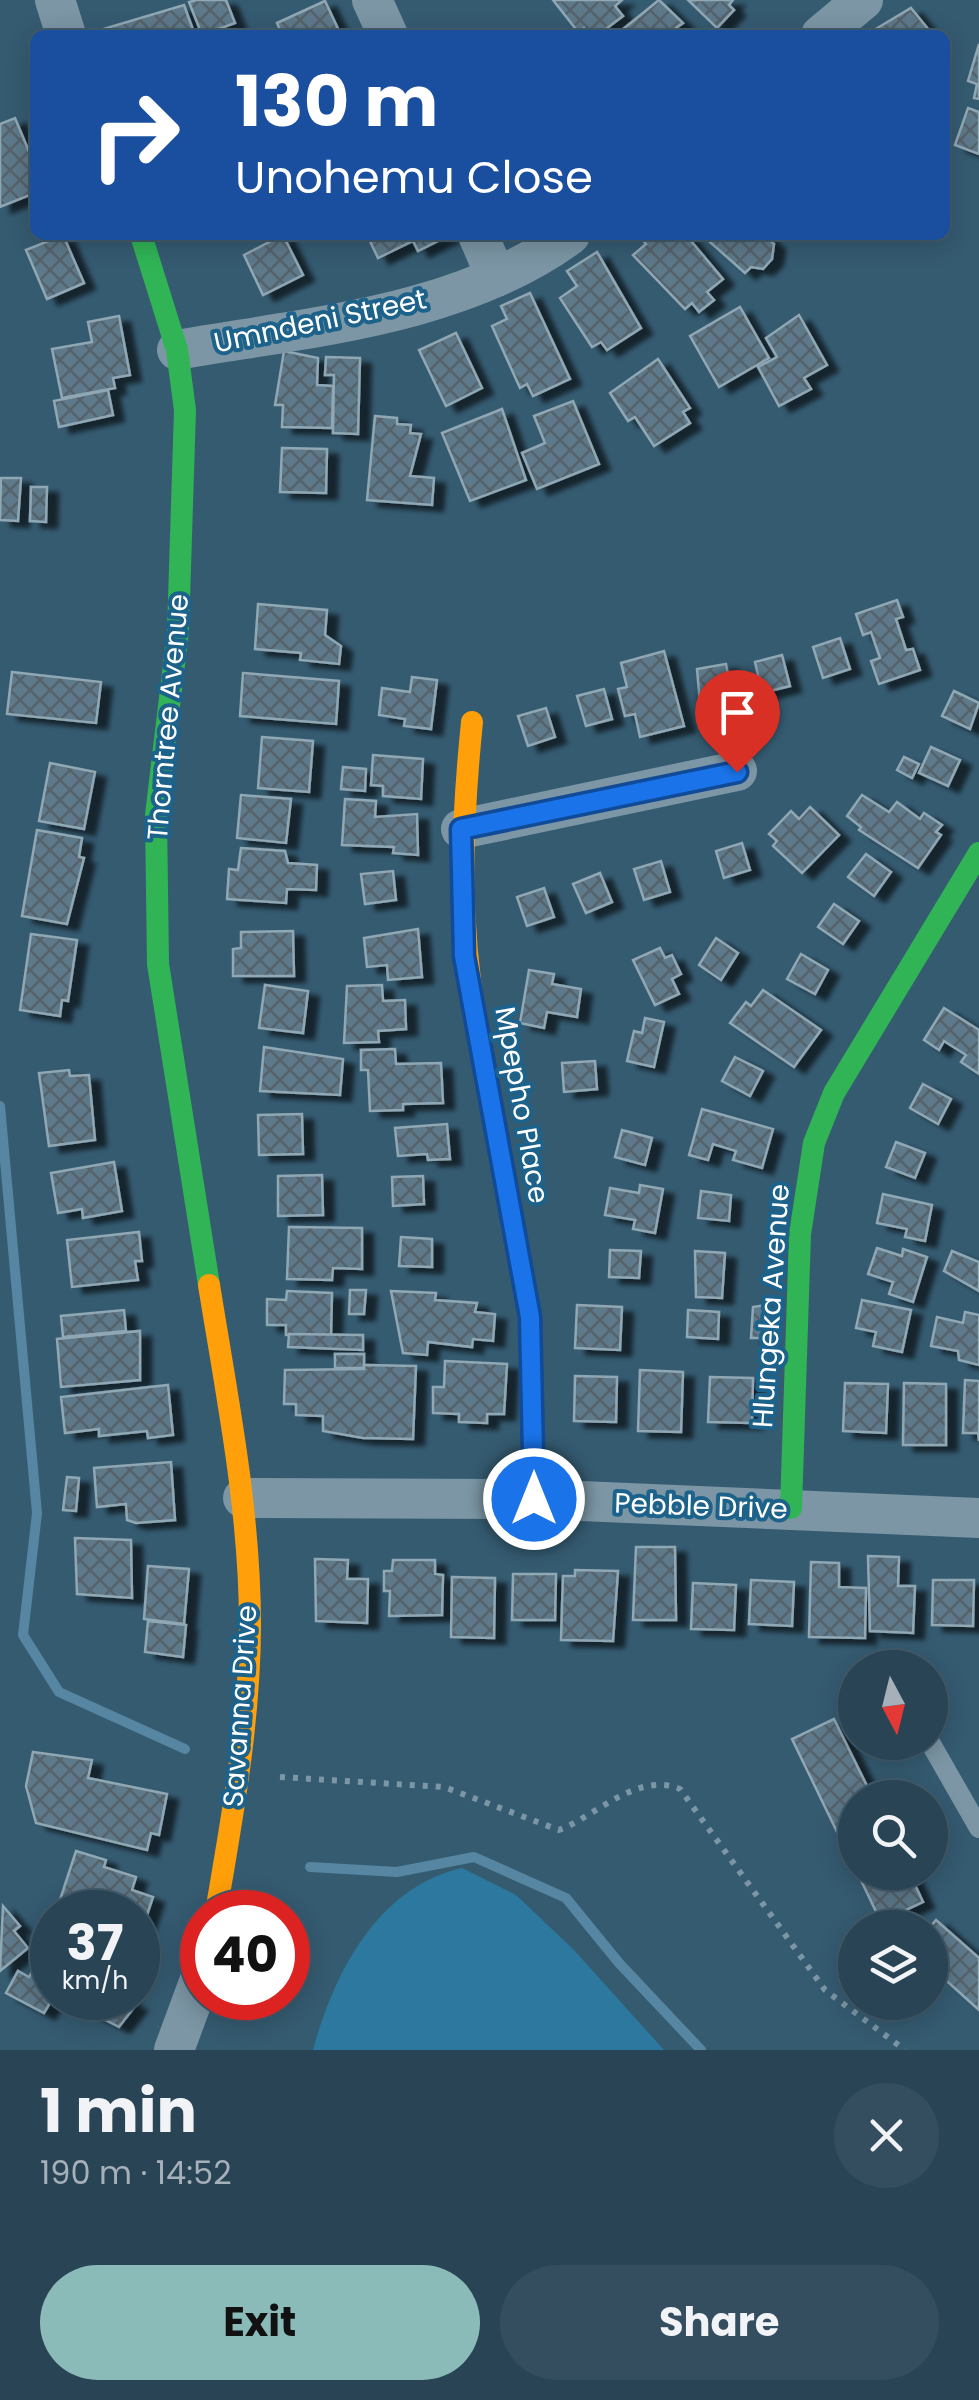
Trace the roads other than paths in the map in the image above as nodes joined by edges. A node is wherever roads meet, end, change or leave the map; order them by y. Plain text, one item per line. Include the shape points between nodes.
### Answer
1 (55, 0) edge
2 (372, 0) edge
3 (863, 0) edge
4 (64, 30) edge
5 (386, 30) edge
6 (828, 30) edge
7 (142, 240) edge
8 (480, 240) edge
9 (561, 240) edge
10 (496, 277) junction
11 (177, 350) junction
12 (472, 722) dead end
13 (737, 772) dead end
14 (461, 829) junction
15 (979, 852) edge
16 (243, 1498) junction
17 (534, 1499) junction
18 (791, 1508) junction
19 (979, 1518) edge
20 (940, 1760) edge
21 (979, 1828) edge
22 (220, 1890) edge
23 (185, 2020) edge
24 (174, 2050) edge

1 - 4 street
2 - 5 street
3 - 6 street
7 - 11 street, Thorntree Avenue
8 - 10 street
9 - 10 street, Umndeni Street
10 - 11 street, Umndeni Street via 406,308
11 - 16 street, Thorntree Avenue via 186,410 178,631 156,815 158,964
12 - 14 street, Mpepho Place
13 - 14 street
14 - 17 street, Mpepho Place via 464,956 530,1317
15 - 18 street, Hlungeka Avenue via 834,1094 814,1143 800,1234
16 - 17 street, Pebble Drive
16 - 22 street, Savanna Drive via 250,1626 238,1774
17 - 18 street, Pebble Drive
18 - 19 street, Pebble Drive
20 - 21 lane
23 - 24 street

